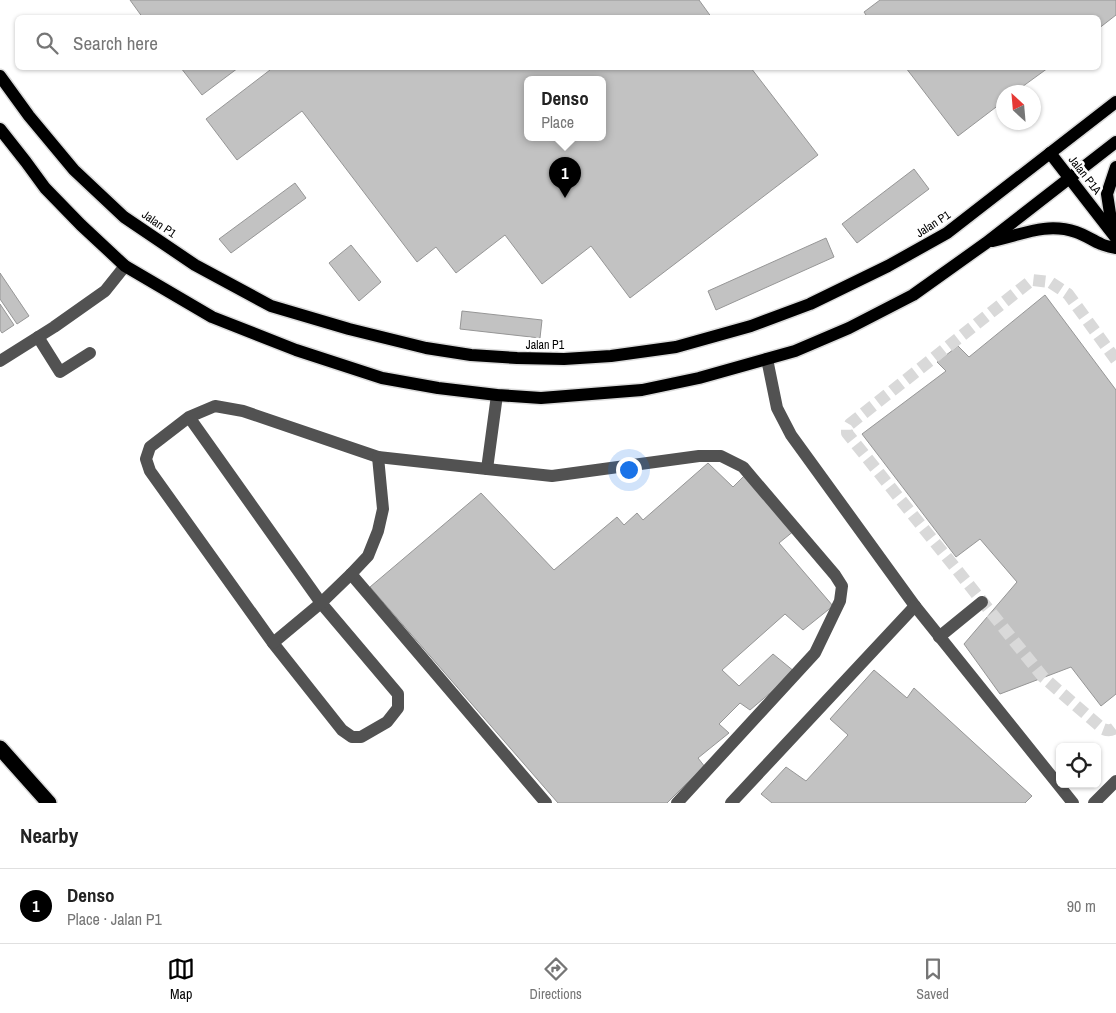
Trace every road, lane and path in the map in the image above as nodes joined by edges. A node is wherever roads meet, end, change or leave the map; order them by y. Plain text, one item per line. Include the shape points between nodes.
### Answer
1 (0, 76) edge
2 (1116, 102) edge
3 (0, 129) edge
4 (1116, 142) edge
5 (1050, 153) junction
6 (1116, 167) edge
7 (1069, 178) junction
8 (1116, 230) edge
9 (1116, 238) edge
10 (986, 242) junction
11 (1116, 248) edge
12 (125, 266) junction
13 (38, 337) junction
14 (90, 353) dead end
15 (767, 359) junction
16 (0, 361) edge
17 (497, 395) junction
18 (189, 417) junction
19 (378, 457) junction
20 (487, 469) junction
21 (352, 574) junction
22 (982, 602) dead end
23 (321, 603) junction
24 (915, 606) junction
25 (939, 637) junction
26 (273, 643) junction
27 (0, 748) edge
28 (1116, 781) edge
29 (49, 803) edge
30 (546, 803) edge
31 (677, 803) edge
32 (731, 803) edge
33 (1073, 803) edge
34 (1094, 803) edge

1 - 5 main road, Jalan P1 via 74,170 124,217 195,265 271,306 426,348 471,355 564,359 611,356 676,347 751,326 810,304 947,233
2 - 5 main road, Jalan P1
3 - 12 main road via 45,188
4 - 7 main road
5 - 7 main road, Jalan P1A
6 - 8 main road via 1107,194
7 - 9 main road, Jalan P1A
7 - 10 main road
10 - 11 main road via 1046,228 1075,231
10 - 15 main road via 913,295 831,336
12 - 13 street via 105,291
12 - 17 main road via 212,317 296,350 382,378
13 - 14 street via 60,372
13 - 16 street
15 - 17 main road via 642,390 541,398
15 - 24 street via 777,408 791,435
17 - 20 street
18 - 19 street via 215,406 243,411
18 - 23 street
18 - 26 street via 150,447 146,459 150,470
19 - 20 street
19 - 21 street via 383,509 368,556
20 - 31 street via 552,476 699,456 721,456 743,467 842,586 840,601 815,653
21 - 23 street
21 - 30 street
22 - 25 street
23 - 26 street
23 - 26 street via 398,694 398,708 387,722 361,737 352,737 342,730
24 - 25 street
24 - 32 street
25 - 33 street
27 - 29 highway
28 - 34 street

